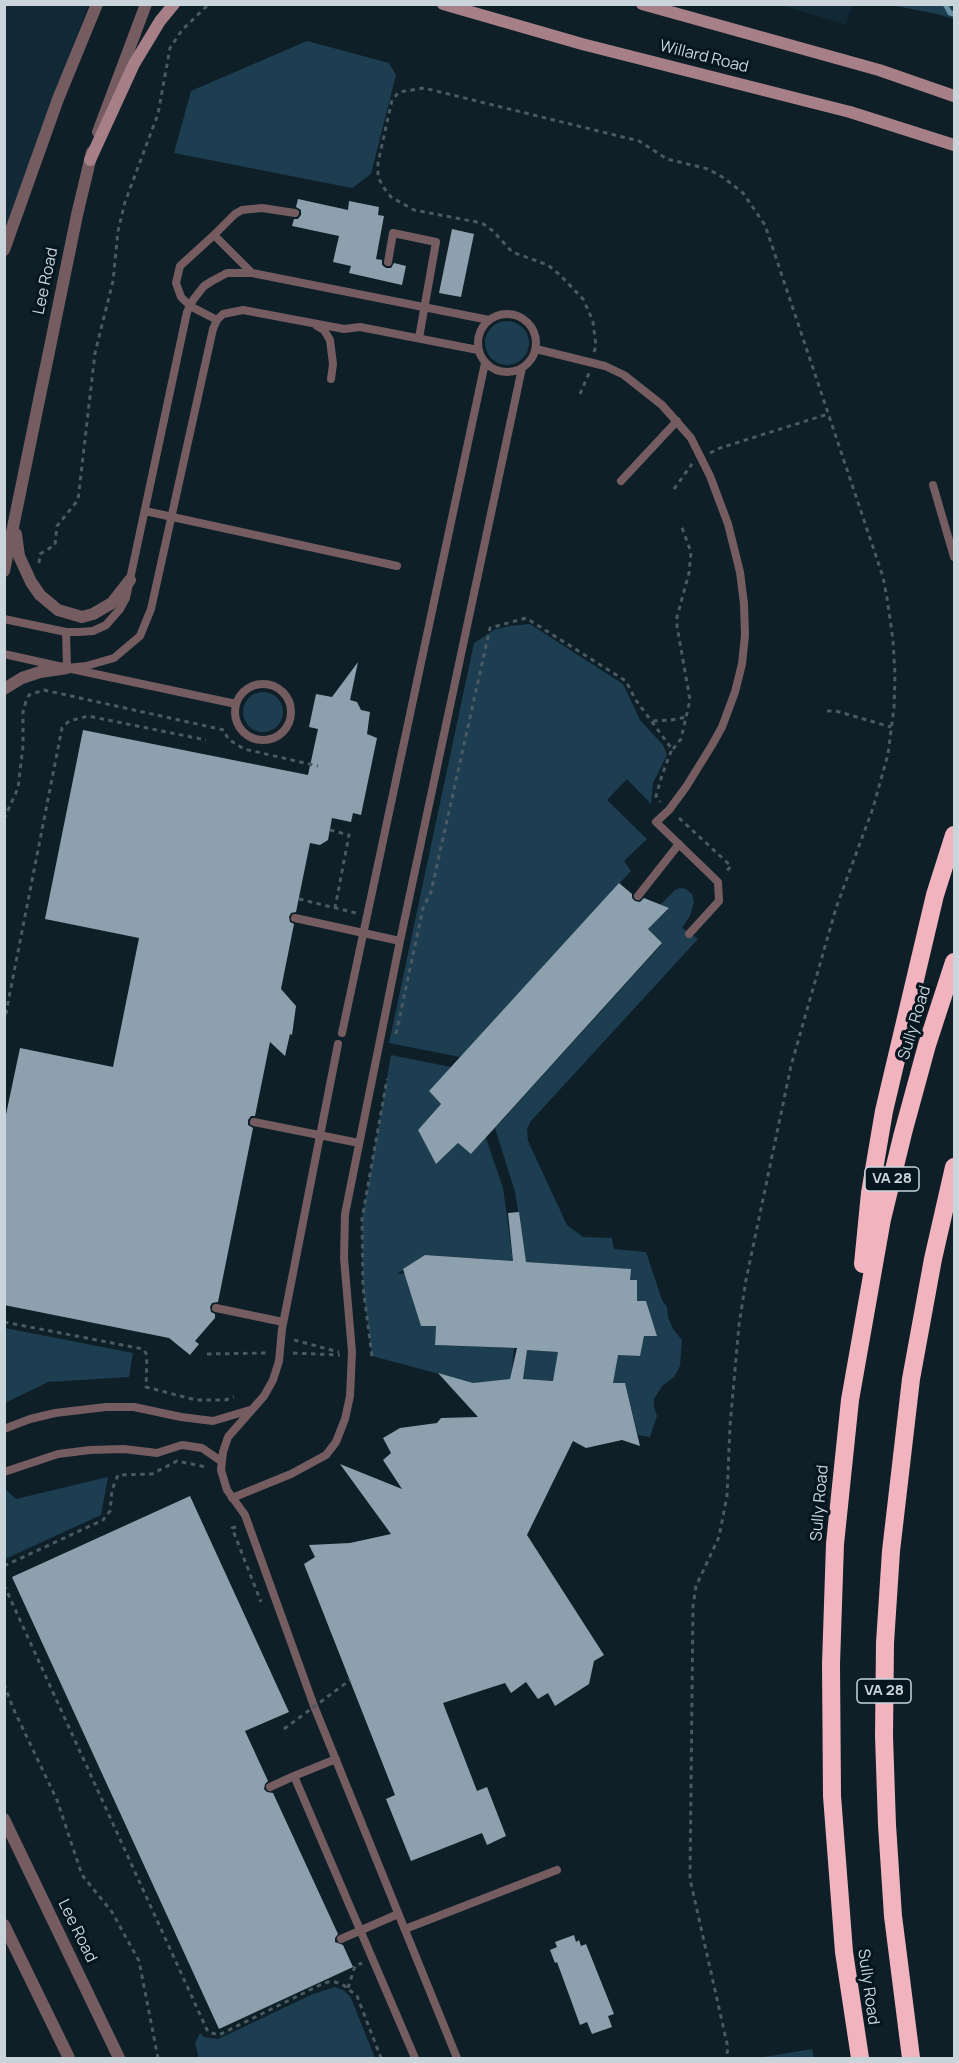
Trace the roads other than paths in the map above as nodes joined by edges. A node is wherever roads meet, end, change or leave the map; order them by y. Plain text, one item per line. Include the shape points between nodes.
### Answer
1 (97, 4) edge
2 (146, 4) edge
3 (174, 4) edge
4 (444, 4) edge
5 (642, 4) edge
6 (954, 96) edge
7 (954, 145) edge
8 (90, 160) junction
9 (295, 213) dead end
10 (214, 235) junction
11 (5, 248) edge
12 (388, 262) dead end
13 (252, 273) junction
14 (190, 306) junction
15 (425, 307) junction
16 (217, 320) junction
17 (489, 320) junction
18 (311, 323) junction
19 (419, 338) junction
20 (536, 349) junction
21 (478, 350) junction
22 (485, 363) junction
23 (522, 368) junction
24 (331, 379) dead end
25 (677, 421) junction
26 (621, 482) dead end
27 (933, 485) dead end
28 (145, 511) junction
29 (171, 517) junction
30 (14, 524) junction
31 (954, 557) edge
32 (397, 566) dead end
33 (4, 571) edge
34 (130, 580) junction
35 (4, 619) edge
36 (66, 632) junction
37 (4, 654) edge
38 (67, 668) junction
39 (4, 689) edge
40 (236, 704) junction
41 (954, 836) edge
42 (679, 844) junction
43 (638, 896) dead end
44 (295, 918) dead end
45 (364, 933) junction
46 (690, 934) dead end
47 (400, 941) junction
48 (954, 962) edge
49 (342, 1033) dead end
50 (338, 1044) dead end
51 (254, 1122) dead end
52 (320, 1136) junction
53 (359, 1143) junction
54 (954, 1167) edge
55 (954, 1202) edge
56 (216, 1308) dead end
57 (283, 1322) junction
58 (920, 1323) junction
59 (850, 1400) junction
60 (251, 1410) junction
61 (4, 1429) edge
62 (221, 1461) junction
63 (4, 1472) edge
64 (232, 1498) junction
65 (336, 1759) junction
66 (294, 1776) junction
67 (270, 1786) dead end
68 (4, 1819) edge
69 (557, 1870) dead end
70 (398, 1914) junction
71 (4, 1925) edge
72 (405, 1929) junction
73 (361, 1932) junction
74 (340, 1940) dead end
75 (69, 2058) edge
76 (119, 2058) edge
77 (415, 2058) edge
78 (457, 2058) edge
79 (860, 2058) edge
80 (911, 2058) edge

1 - 11 street
2 - 8 street, Lee Road
3 - 8 main road via 134,64
4 - 7 main road, Willard Road via 839,110
5 - 6 main road, Willard Road via 879,70
8 - 30 street, Lee Road
9 - 10 lane via 262,208 242,210
10 - 13 lane
10 - 14 lane via 180,266 176,283 181,297
12 - 15 lane via 393,233 436,242
13 - 14 lane via 227,273 204,286
13 - 15 lane
14 - 16 lane
14 - 28 lane
15 - 17 lane
15 - 19 lane
16 - 18 lane via 223,314 243,310
16 - 29 lane
17 - 20 lane via 510,314 526,321 536,336
17 - 21 lane via 479,333
18 - 19 lane
18 - 24 lane via 324,330 330,340
19 - 21 lane
20 - 23 lane
20 - 25 lane via 592,361 624,375
21 - 22 lane
22 - 23 lane via 505,372
22 - 45 lane
23 - 47 lane
25 - 26 lane
25 - 42 lane via 691,438 710,476 728,524 744,604 744,651 722,727 694,776 656,822
27 - 31 lane
28 - 29 lane
28 - 34 lane
29 - 32 lane
29 - 38 lane via 151,609 140,636 104,662
30 - 33 street, Lee Road
30 - 34 street via 25,571 40,595 58,610 82,617 93,615 112,603
34 - 36 lane via 126,598 106,625 93,631
35 - 36 lane
36 - 38 lane
37 - 38 lane
38 - 39 street via 22,678
38 - 40 lane
40 - 40 lane via 237,723 254,739 271,740 290,722 287,696 271,684 244,690
41 - 59 highway via 935,895 884,1111 868,1212
42 - 43 lane
42 - 46 lane via 718,882 719,901
44 - 45 lane
45 - 47 lane
45 - 49 lane
47 - 53 lane
48 - 59 highway, Sully Road / VA 28 via 927,1045 882,1220
50 - 52 lane
51 - 52 lane
52 - 53 lane
52 - 57 lane
53 - 64 lane via 343,1228 352,1352 350,1396 342,1431 326,1455 313,1464
54 - 58 highway, Sully Road / VA 28
55 - 58 highway
56 - 57 lane
57 - 60 lane via 273,1380
58 - 80 highway, Sully Road / VA 28 via 900,1464 885,1643 884,1736 893,1916
59 - 79 highway, Sully Road / VA 28 via 835,1544 832,1796 844,1953
60 - 61 lane via 213,1421 134,1407 106,1407 55,1413
60 - 62 lane via 228,1437
62 - 63 lane via 202,1448 182,1445 157,1453 124,1449 58,1454
62 - 64 lane via 224,1483
64 - 65 lane via 245,1515
65 - 66 lane
65 - 70 lane
66 - 67 lane
66 - 73 lane
68 - 76 street, Lee Road
69 - 72 lane
70 - 72 lane
70 - 73 lane
71 - 75 street
72 - 78 lane
73 - 74 lane
73 - 77 lane

